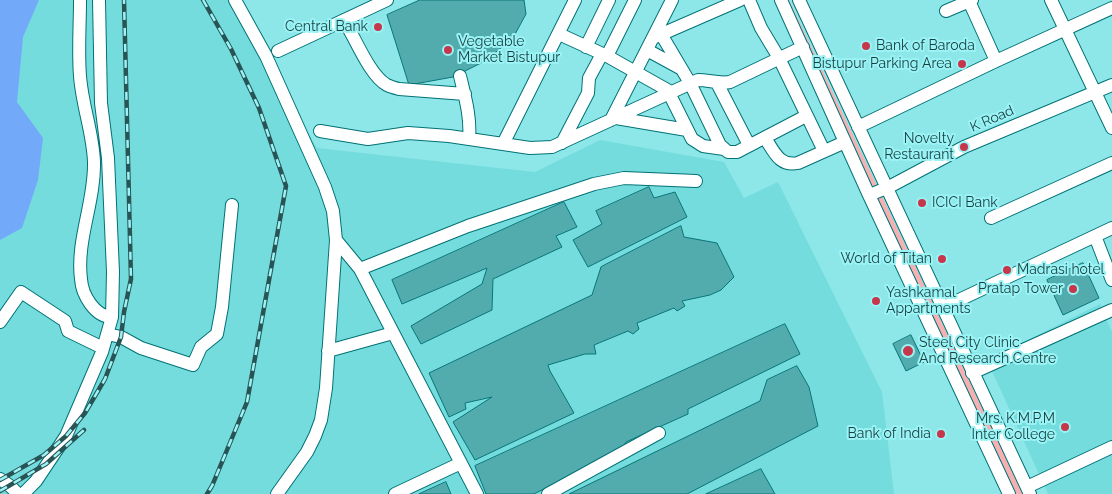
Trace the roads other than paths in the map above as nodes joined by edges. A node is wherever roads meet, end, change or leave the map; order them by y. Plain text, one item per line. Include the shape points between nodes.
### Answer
1 (80, 0) edge
2 (99, 0) edge
3 (235, 0) edge
4 (387, 0) edge
5 (575, 0) edge
6 (609, 0) edge
7 (635, 0) edge
8 (740, 0) edge
9 (749, 0) edge
10 (782, 0) edge
11 (799, 0) edge
12 (1051, 0) edge
13 (970, 1) edge
14 (674, 2) edge
15 (1112, 8) edge
16 (946, 12) dead end
17 (344, 20) junction
18 (1066, 30) junction
19 (559, 34) junction
20 (657, 36) junction
21 (586, 47) junction
22 (803, 47) junction
23 (647, 50) junction
24 (278, 51) dead end
25 (605, 55) junction
26 (779, 58) junction
27 (996, 61) junction
28 (680, 68) junction
29 (636, 72) junction
30 (460, 76) dead end
31 (690, 83) junction
32 (717, 83) junction
33 (1112, 85) edge
34 (670, 92) junction
35 (1096, 92) junction
36 (465, 94) junction
37 (806, 116) junction
38 (613, 119) junction
39 (858, 127) junction
40 (1112, 128) edge
41 (320, 130) dead end
42 (687, 130) junction
43 (764, 138) junction
44 (468, 139) junction
45 (845, 142) junction
46 (562, 143) junction
47 (504, 144) junction
48 (749, 146) junction
49 (724, 149) junction
50 (824, 151) junction
51 (1112, 164) edge
52 (696, 181) dead end
53 (887, 188) junction
54 (869, 195) junction
55 (232, 204) dead end
56 (991, 218) dead end
57 (1112, 228) edge
58 (1094, 236) junction
59 (336, 240) junction
60 (360, 269) junction
61 (1112, 280) edge
62 (942, 308) junction
63 (1112, 310) edge
64 (112, 317) junction
65 (0, 322) edge
66 (393, 333) junction
67 (107, 334) junction
68 (103, 348) junction
69 (328, 351) junction
70 (972, 372) junction
71 (659, 433) dead end
72 (1112, 447) edge
73 (461, 463) junction
74 (0, 479) edge
75 (1029, 491) edge
76 (18, 494) edge
77 (23, 494) edge
78 (277, 494) edge
79 (395, 494) edge
80 (477, 494) edge
81 (548, 494) edge
82 (1009, 494) edge

1 - 64 street via 80,77 94,164 80,280 94,309
2 - 64 street via 101,103 108,158 113,272
3 - 59 street via 266,56 325,187 333,211
4 - 17 street
5 - 19 street
6 - 21 street
7 - 25 street
8 - 20 street
9 - 26 street
10 - 22 street
11 - 39 street
12 - 18 street
13 - 16 street
13 - 27 street
14 - 20 street
15 - 18 street
17 - 24 street
17 - 36 street via 371,68 388,86
18 - 27 street
18 - 35 street
19 - 21 street
19 - 47 street
20 - 23 street
20 - 28 street
21 - 25 street
22 - 26 street
22 - 45 street
23 - 28 street
23 - 29 street
25 - 29 street
25 - 46 street via 589,78 589,89
26 - 32 street via 730,82
26 - 37 street
27 - 39 street
28 - 31 street
29 - 34 street
29 - 38 street
30 - 36 street
31 - 32 street via 707,80
31 - 34 street
31 - 49 street
32 - 48 street
33 - 35 street, K Road
34 - 38 street
34 - 42 street
35 - 40 street
35 - 53 street, K Road via 964,148
36 - 44 street via 470,124
37 - 43 street
37 - 50 street
38 - 42 street
38 - 46 street
39 - 53 street
41 - 44 street via 368,139 408,133
42 - 49 street via 697,144
43 - 48 street
43 - 50 street via 784,164 790,165
44 - 47 street
45 - 50 street
45 - 54 street
46 - 47 street via 541,148
48 - 49 street via 732,153
51 - 56 street
52 - 60 street via 624,178 594,184 468,226
53 - 54 street, K Road
53 - 62 street
54 - 82 street
55 - 67 street via 217,334 201,347 193,365
57 - 58 street
58 - 61 street
58 - 62 street
59 - 60 street
59 - 69 street
60 - 66 street
62 - 70 street
63 - 70 street
64 - 67 street
65 - 68 street via 21,292 65,321 68,331
66 - 69 street
66 - 73 street
67 - 68 street
68 - 77 street via 66,436 36,481
69 - 78 street via 321,420 307,452
70 - 75 street
71 - 81 street
72 - 75 street
73 - 79 street
73 - 80 street
74 - 76 street

